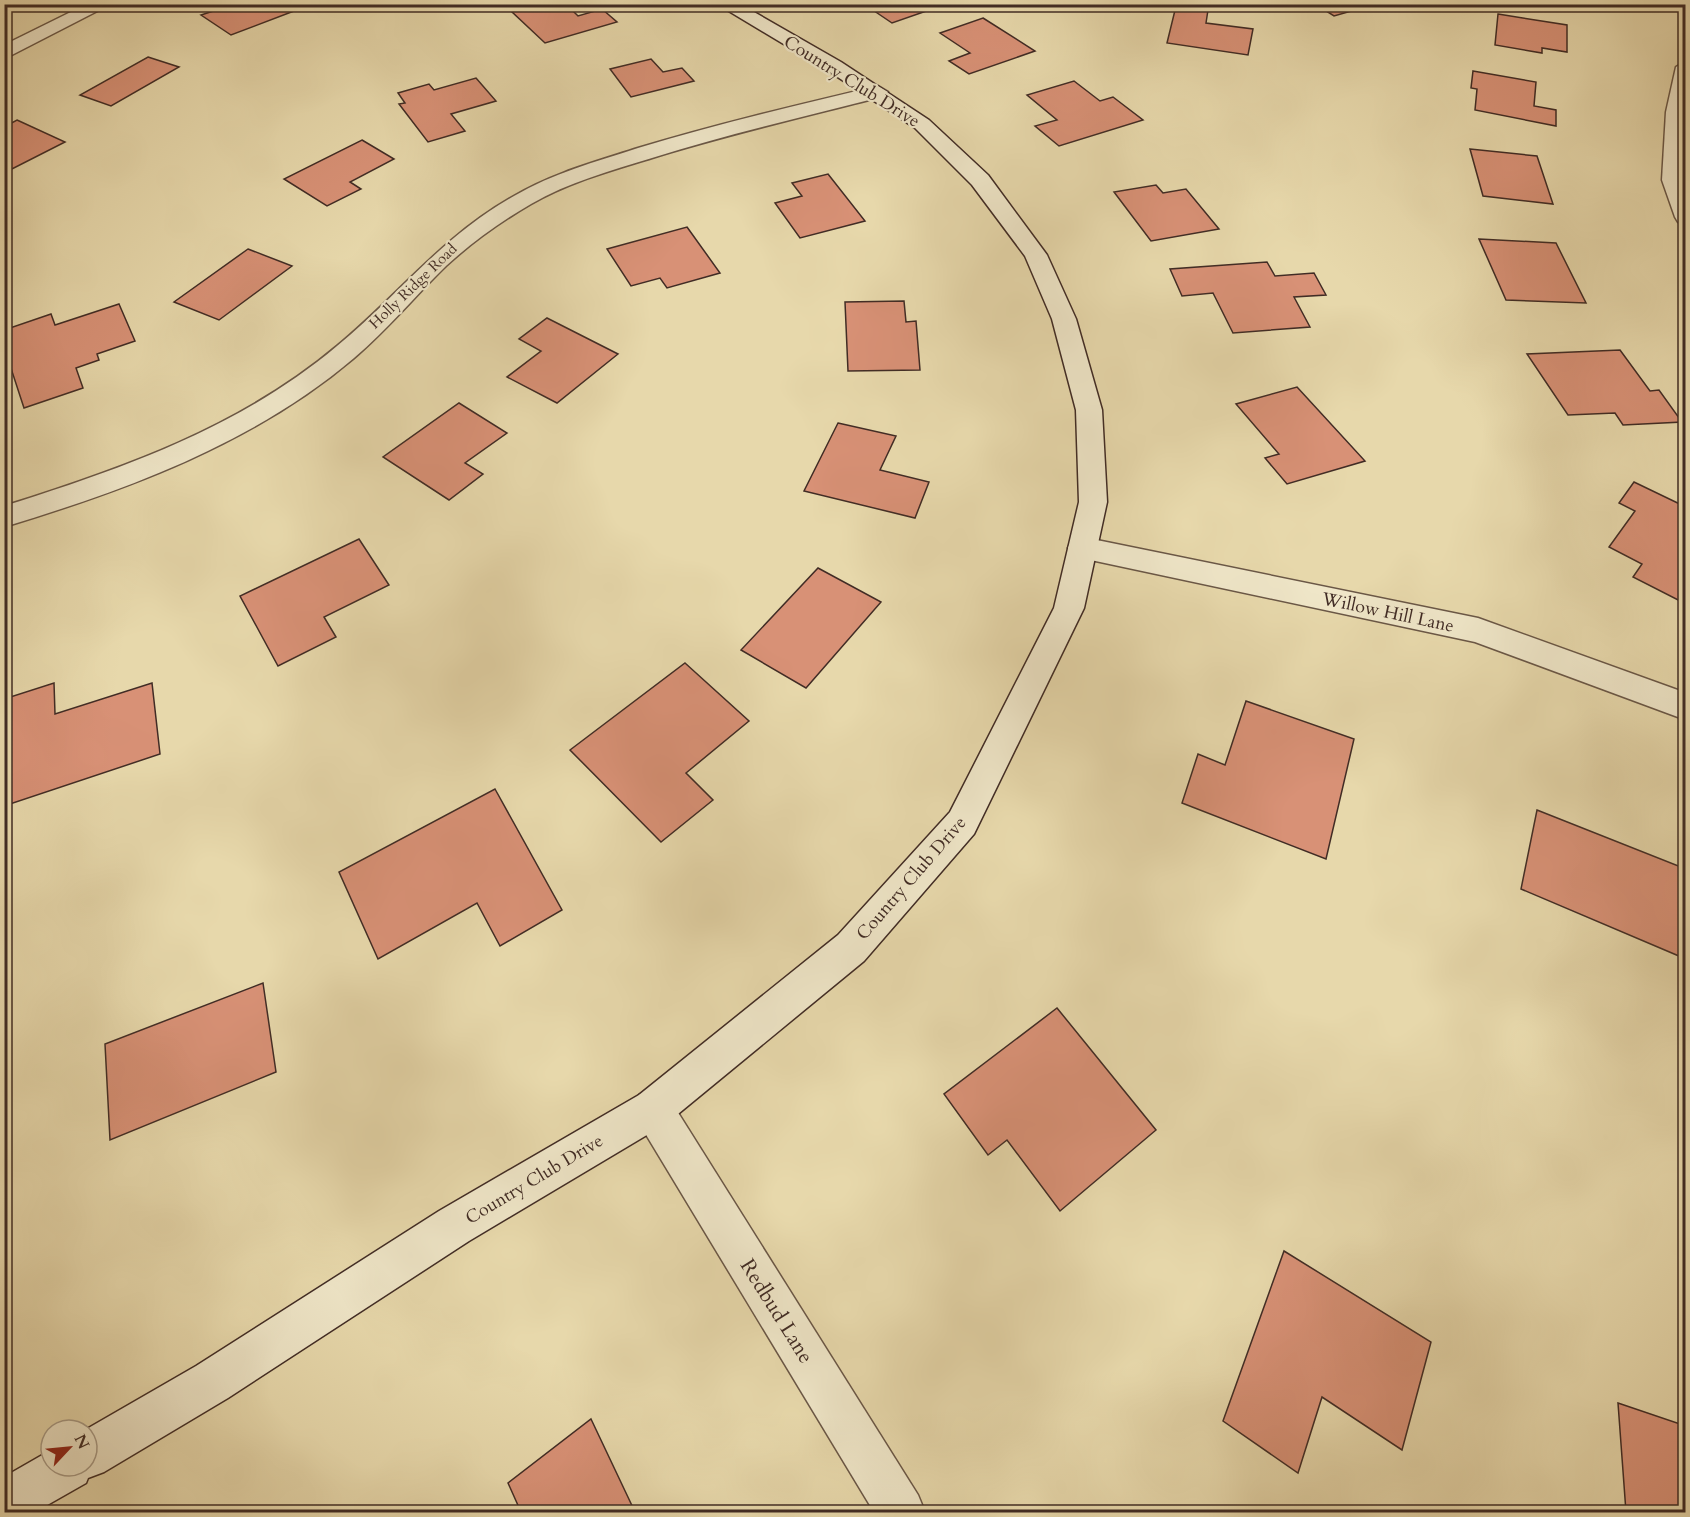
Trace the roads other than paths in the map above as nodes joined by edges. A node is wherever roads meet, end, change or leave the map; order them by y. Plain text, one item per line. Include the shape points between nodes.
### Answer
1 (102, 4) edge
2 (726, 4) edge
3 (4, 52) edge
4 (1686, 67) edge
5 (878, 92) junction
6 (1686, 217) edge
7 (4, 517) edge
8 (1082, 548) junction
9 (1686, 707) edge
10 (653, 1109) junction
11 (99, 1448) edge
12 (48, 1478) edge
13 (4, 1504) edge
14 (901, 1512) edge

1 - 3 street
2 - 5 street, Country Club Drive
4 - 6 street via 1676,112 1673,180
5 - 7 street, Holly Ridge Road via 712,131 562,180 465,237 347,351 254,418 100,487
5 - 8 street, Country Club Drive via 922,124 980,180 1036,255 1064,319 1089,410 1093,502
8 - 9 street, Willow Hill Lane via 1478,630
8 - 10 street, Country Club Drive via 1069,608 962,823 851,948
10 - 11 street, Country Club Drive via 454,1226 212,1382
10 - 14 street, Redbud Lane
12 - 13 street

